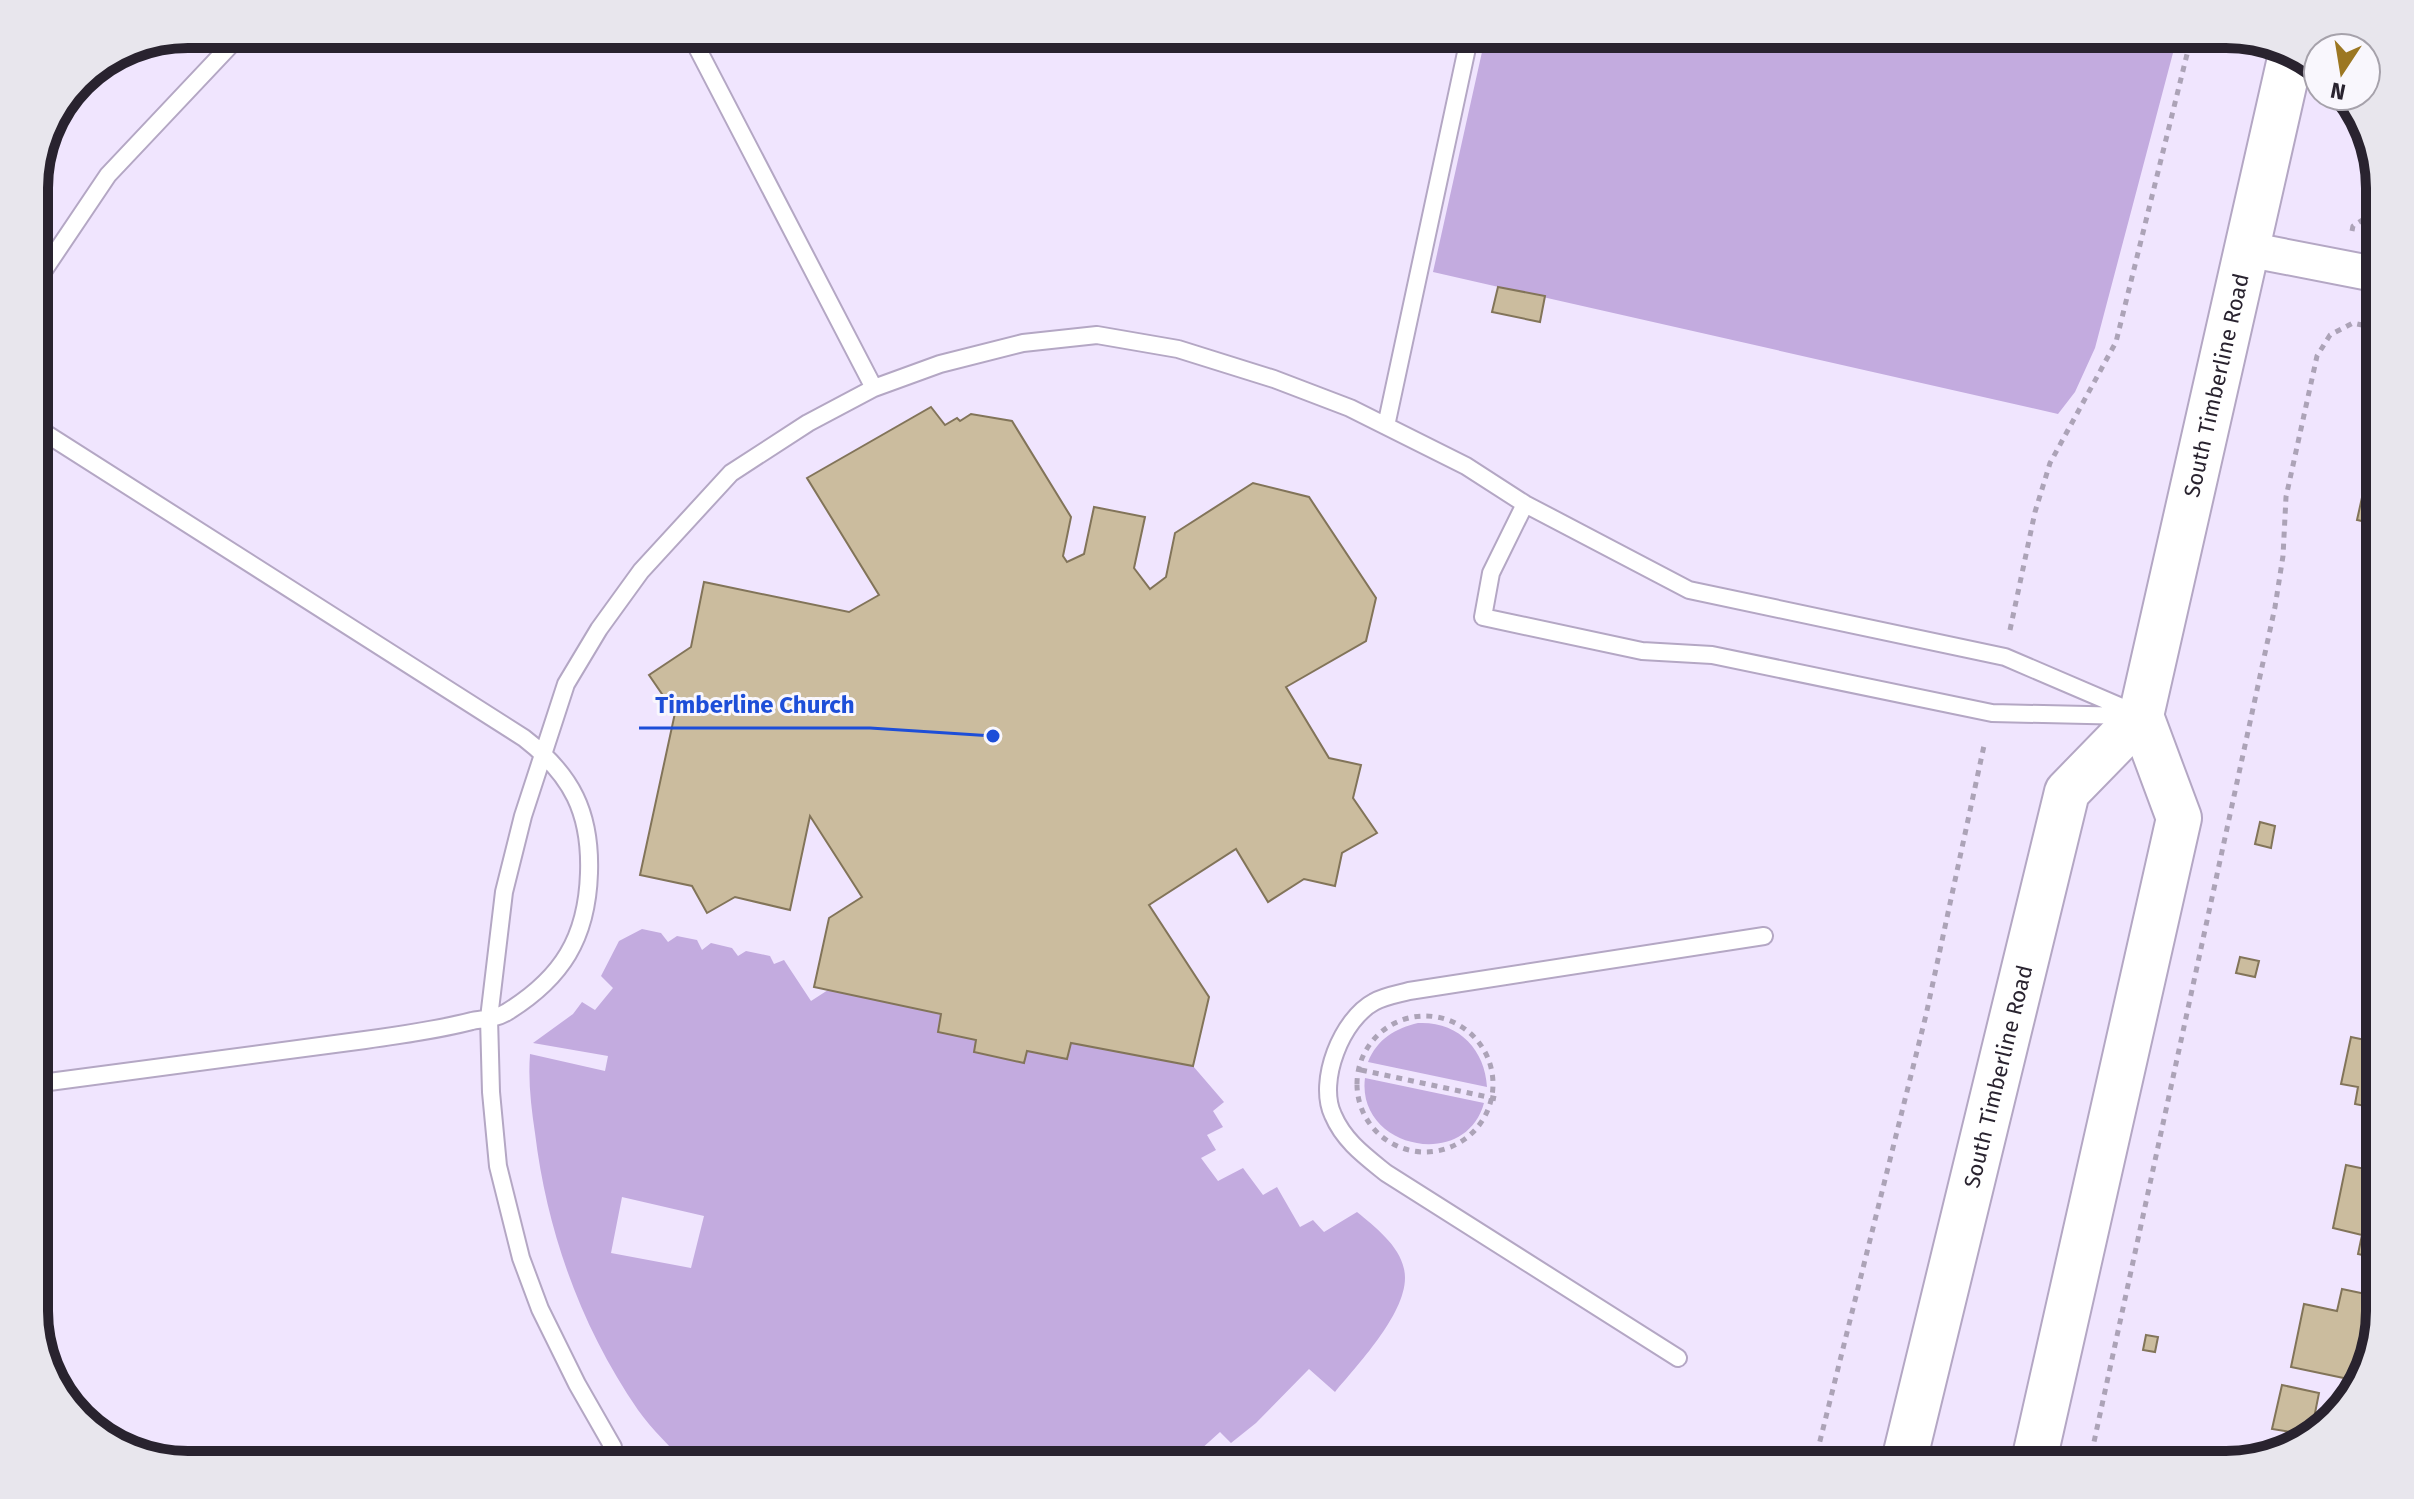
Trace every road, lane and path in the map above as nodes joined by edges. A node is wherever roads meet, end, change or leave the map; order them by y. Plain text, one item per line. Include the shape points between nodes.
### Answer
1 (228, 48) edge
2 (697, 48) edge
3 (1467, 48) edge
4 (2289, 64) edge
5 (2366, 206) edge
6 (2246, 249) junction
7 (48, 264) edge
8 (2345, 268) junction
9 (2366, 272) edge
10 (2366, 326) edge
11 (874, 388) junction
12 (1386, 426) junction
13 (48, 435) edge
14 (1525, 504) junction
15 (2141, 716) junction
16 (543, 752) junction
17 (1764, 936) dead end
18 (489, 1018) junction
19 (1355, 1068) junction
20 (48, 1082) edge
21 (1494, 1098) junction
22 (1678, 1358) dead end
23 (612, 1451) edge
24 (1906, 1451) edge
25 (2036, 1451) edge
26 (2092, 1451) edge

1 - 7 lane via 108,175
2 - 11 lane
3 - 12 lane
4 - 6 main road, South Timberline Road
5 - 8 path via 2364,219 2353,226
6 - 8 street
6 - 15 main road, South Timberline Road
8 - 9 street
10 - 26 path via 2353,323 2330,335 2317,356 2286,497 2275,607
11 - 12 lane via 1023,343 1097,335 1178,349 1274,379
11 - 16 lane via 731,473 686,520 599,629 566,684
12 - 14 lane via 1466,466
13 - 16 lane
14 - 15 lane via 1689,590 2005,657
14 - 15 lane via 1491,573 1483,617 1642,651 1712,655 1992,713
15 - 24 main road, South Timberline Road via 2067,792
15 - 25 main road via 2179,818
16 - 18 lane via 504,892
16 - 18 lane via 578,801 590,840 580,929 568,958 542,987 504,1014
17 - 22 lane via 1409,991 1374,1001 1341,1036 1332,1064 1331,1112 1358,1150 1386,1173
18 - 20 lane via 430,1031
18 - 23 lane via 498,1166 521,1258 540,1309
19 - 21 path
19 - 21 path via 1387,1027 1412,1016 1441,1017 1463,1027 1482,1046 1492,1071
19 - 21 path via 1357,1096 1367,1122 1387,1141 1411,1150 1441,1151 1463,1140 1480,1124

